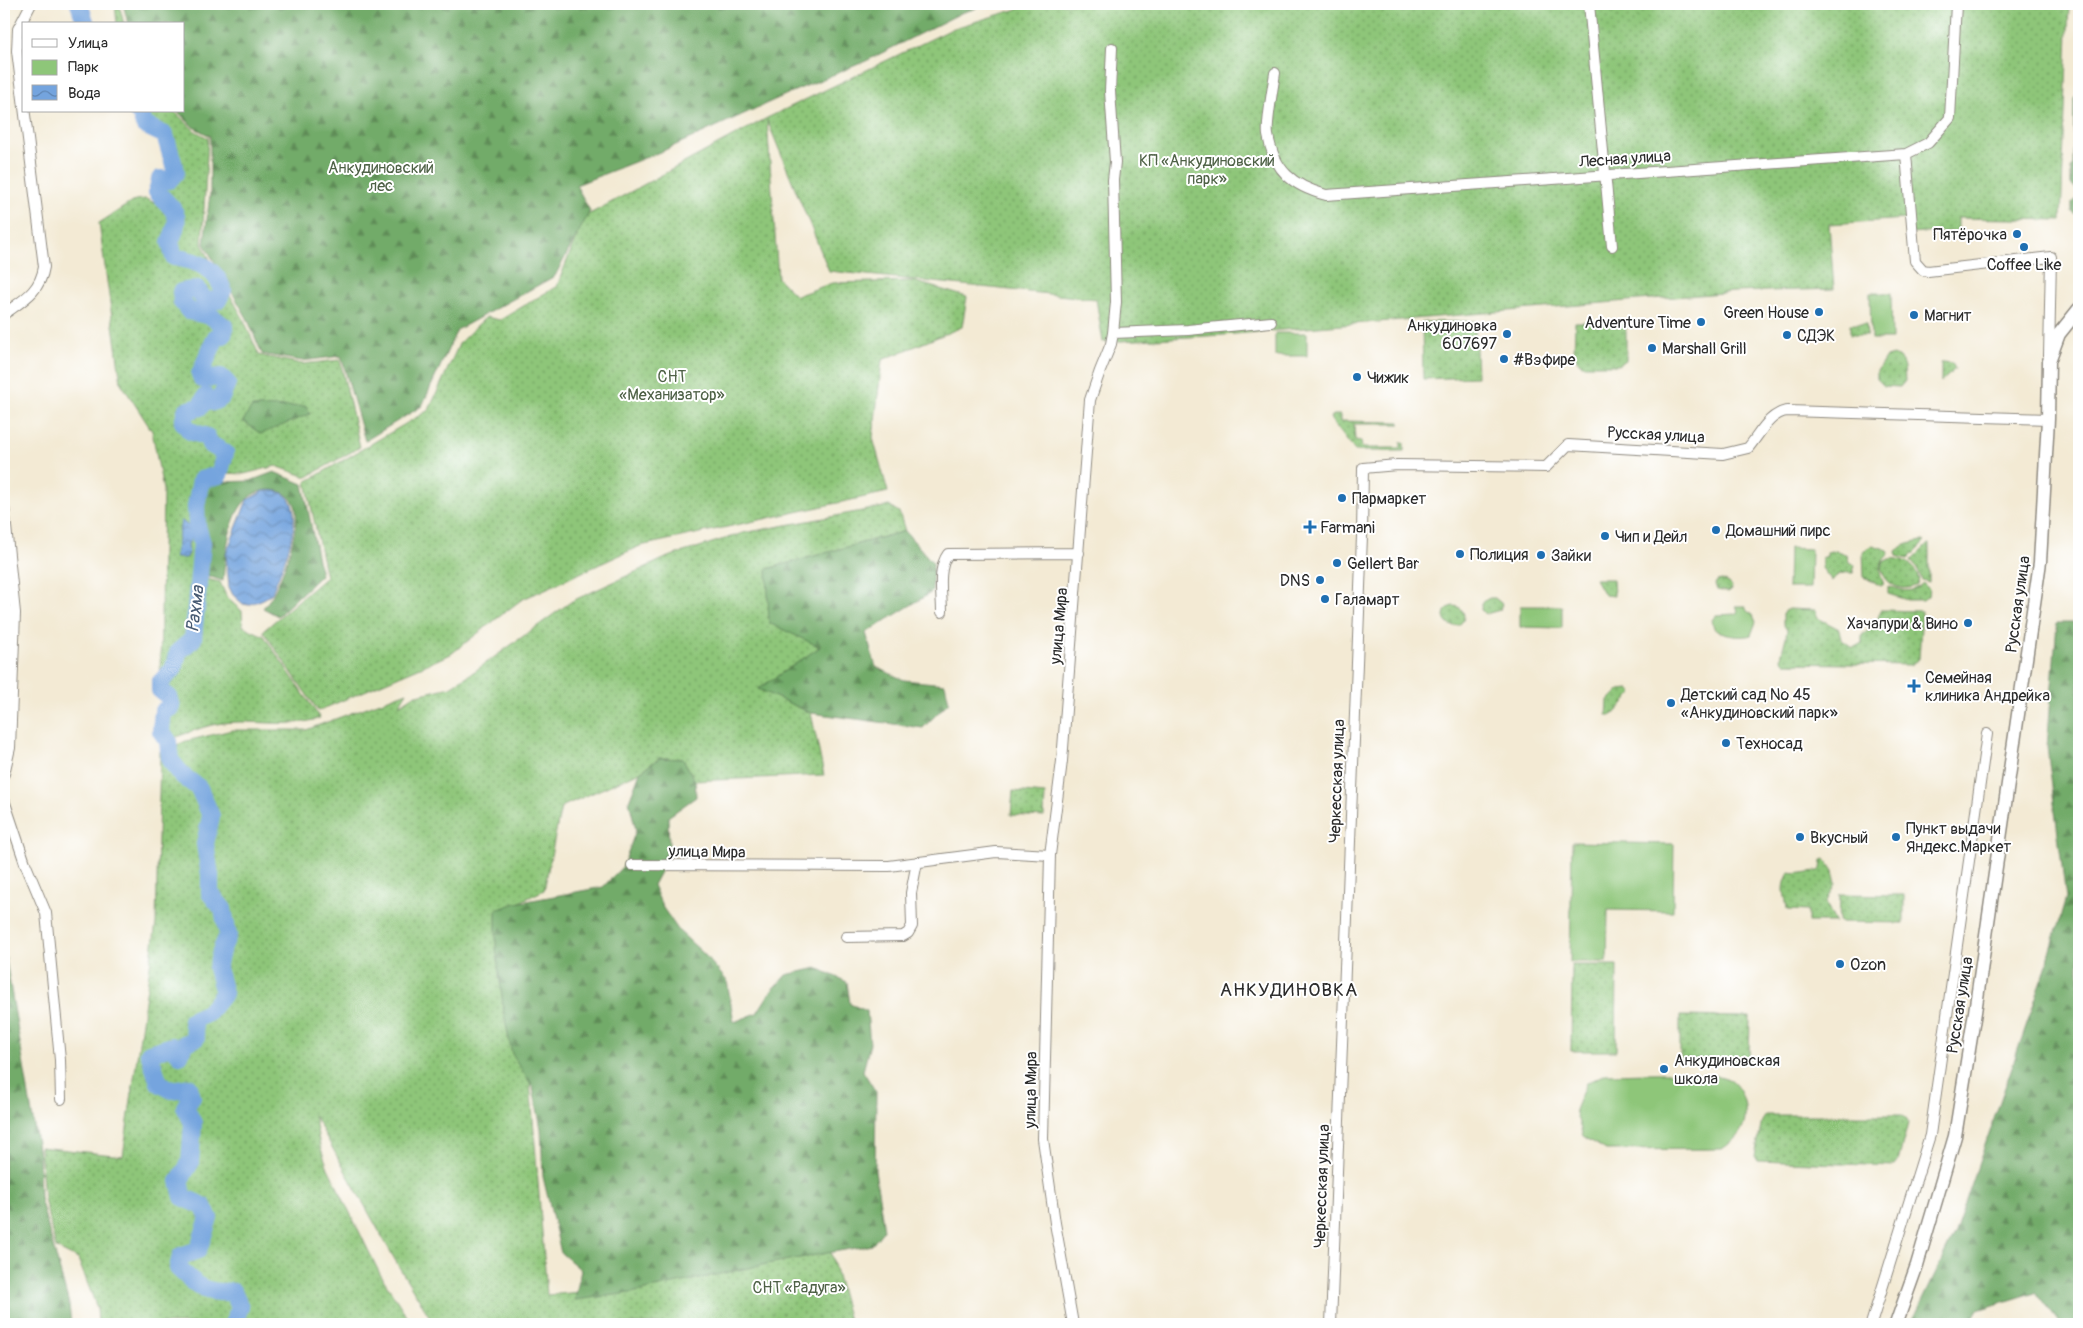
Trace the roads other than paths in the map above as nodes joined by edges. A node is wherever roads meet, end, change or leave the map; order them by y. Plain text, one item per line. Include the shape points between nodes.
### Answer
1 (31, 4) edge
2 (1589, 4) edge
3 (1956, 4) edge
4 (1112, 48) dead end
5 (1275, 73) dead end
6 (22, 91) edge
7 (25, 112) edge
8 (1906, 154) junction
9 (1605, 174) junction
10 (1612, 246) dead end
11 (2079, 309) edge
12 (4, 314) edge
13 (1271, 322) dead end
14 (1114, 333) junction
15 (2048, 361) junction
16 (2048, 419) junction
17 (1582, 446) joint
18 (4, 507) edge
19 (1079, 553) junction
20 (942, 612) dead end
21 (1987, 734) dead end
22 (4, 774) edge
23 (4, 800) edge
24 (1050, 854) junction
25 (917, 862) junction
26 (632, 865) dead end
27 (846, 937) dead end
28 (61, 1099) dead end
29 (1073, 1324) edge
30 (1331, 1324) edge
31 (1871, 1324) edge
32 (1896, 1324) edge

1 - 6 street via 18,29
2 - 9 street
3 - 8 street, Лесная улица via 1950,118 1928,143
4 - 14 street, улица Мира
5 - 9 street, Лесная улица via 1268,134 1278,165 1290,179 1306,189 1326,195
7 - 12 street via 44,267 35,290
8 - 9 street, Лесная улица
8 - 15 street via 1915,261 1923,270 2051,256
9 - 10 street
11 - 15 street via 2059,334
13 - 14 street
14 - 19 street, улица Мира via 1090,400
15 - 16 street
16 - 17 street, Русская улица via 1788,411 1772,416 1748,448 1723,454
16 - 32 street, Русская улица via 2040,562 1955,1136
17 - 30 street, Черкесская улица via 1568,445 1546,467 1397,465 1363,468
18 - 22 street via 15,614 10,748
19 - 20 street via 948,554 942,572
19 - 24 street, улица Мира via 1062,762
21 - 31 street via 1930,1135
23 - 28 street via 46,913
24 - 25 street, улица Мира via 996,852
24 - 29 street, улица Мира via 1044,1139
25 - 26 street, улица Мира via 889,866 821,867
25 - 27 street via 911,893 912,926 908,933 904,936

